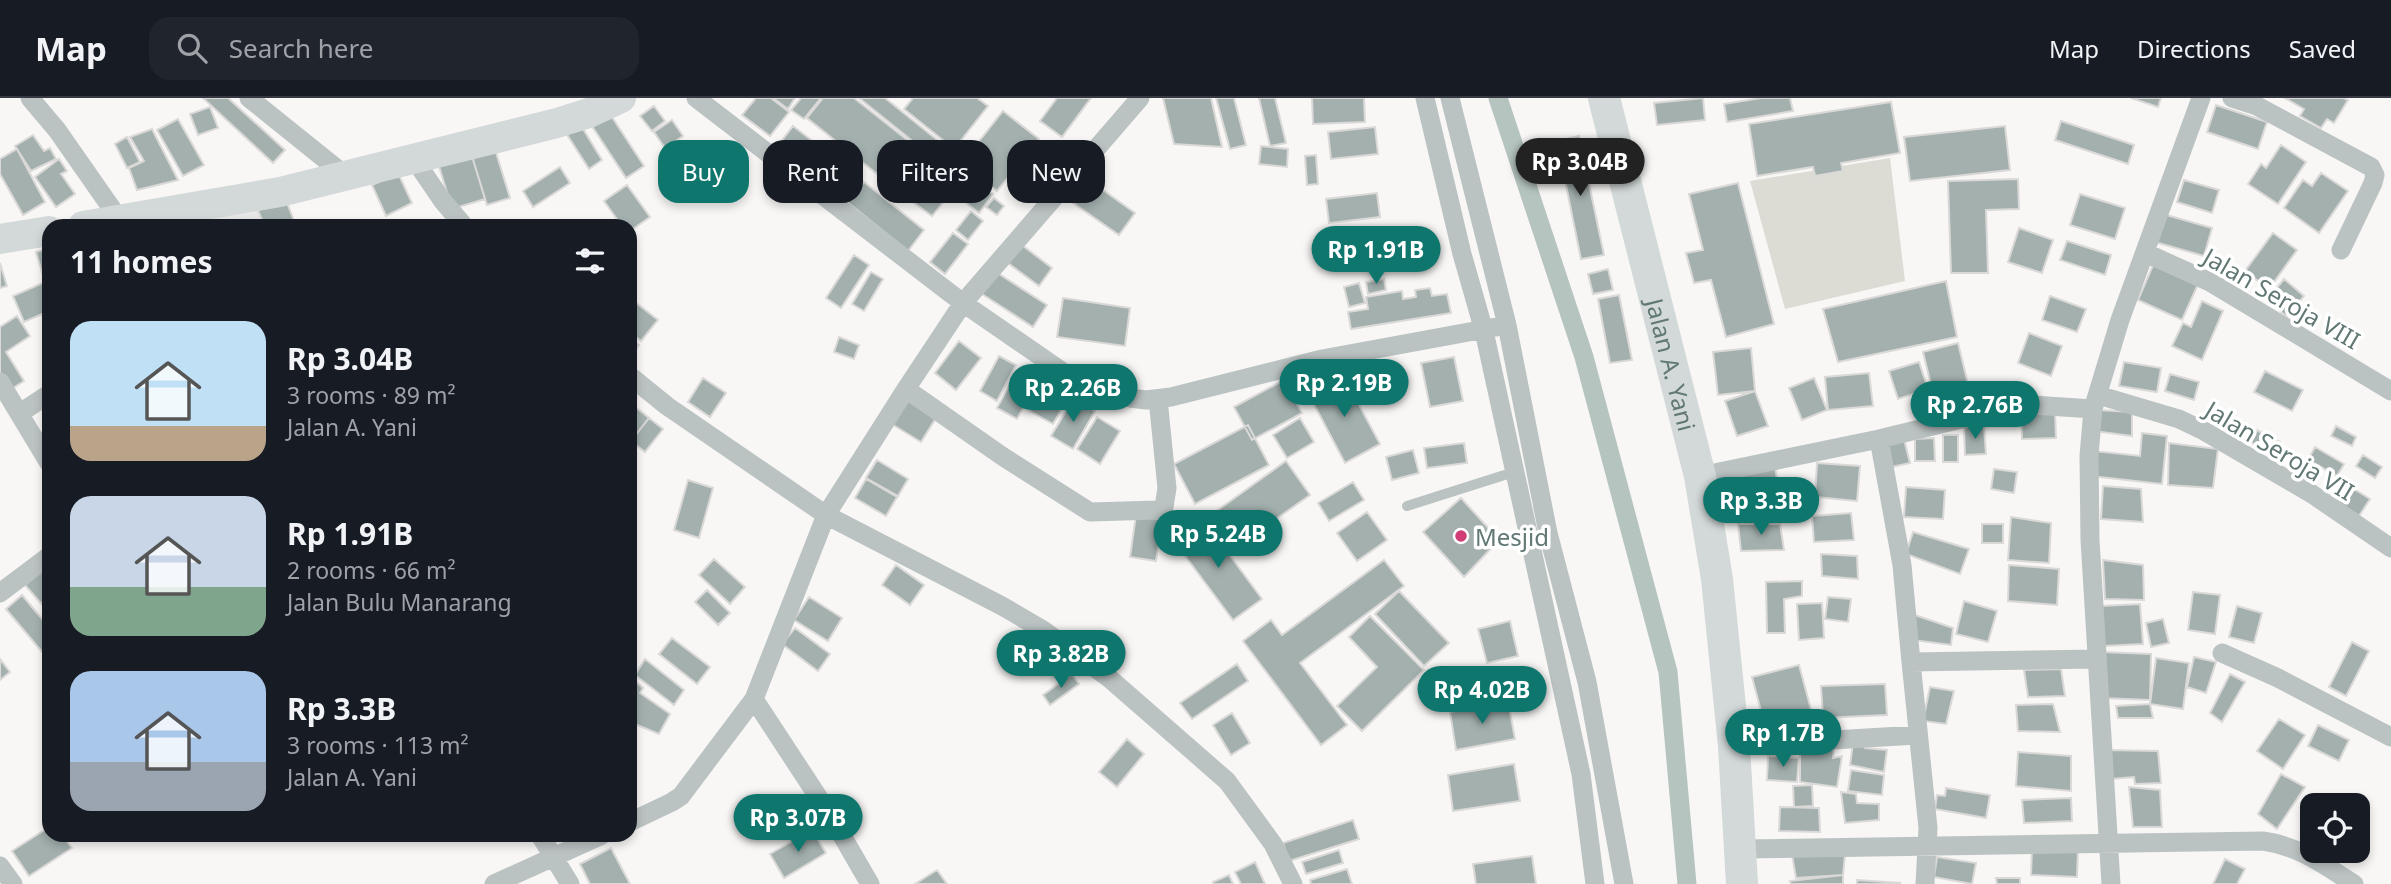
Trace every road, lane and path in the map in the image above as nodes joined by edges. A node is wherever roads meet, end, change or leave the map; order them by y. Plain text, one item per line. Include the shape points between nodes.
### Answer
1 (30, 98) edge
2 (249, 98) edge
3 (621, 98) edge
4 (695, 98) edge
5 (1140, 98) edge
6 (1425, 98) edge
7 (1450, 98) edge
8 (1604, 98) edge
9 (2201, 98) edge
10 (2232, 98) edge
11 (414, 159) junction
12 (346, 176) junction
13 (120, 219) edge
14 (143, 219) edge
15 (459, 219) edge
16 (42, 232) edge
17 (0, 239) edge
18 (2341, 250) dead end
19 (2146, 253) junction
20 (963, 303) junction
21 (1507, 325) junction
22 (1484, 331) junction
23 (0, 382) edge
24 (637, 382) edge
25 (906, 388) junction
26 (2391, 391) edge
27 (42, 399) edge
28 (1158, 399) junction
29 (2096, 402) junction
30 (20, 413) junction
31 (1879, 439) junction
32 (42, 451) edge
33 (1533, 458) junction
34 (1513, 467) junction
35 (1700, 476) junction
36 (1407, 506) dead end
37 (826, 515) junction
38 (2391, 548) edge
39 (42, 561) edge
40 (0, 593) edge
41 (2222, 653) dead end
42 (2096, 659) junction
43 (1911, 662) junction
44 (754, 699) junction
45 (1917, 735) junction
46 (2391, 737) edge
47 (1734, 746) junction
48 (1602, 771) junction
49 (1581, 774) junction
50 (637, 819) edge
51 (544, 842) edge
52 (587, 842) edge
53 (2108, 843) junction
54 (1928, 845) junction
55 (1740, 849) junction
56 (554, 857) junction
57 (0, 866) edge
58 (13, 884) edge
59 (494, 884) edge
60 (570, 884) edge
61 (870, 884) edge
62 (1293, 884) edge
63 (1595, 884) edge
64 (1624, 884) edge
65 (1742, 884) edge
66 (1926, 884) edge
67 (2111, 884) edge
68 (2354, 884) edge

1 - 13 street
2 - 12 street
3 - 11 main road via 575,118
4 - 20 street
5 - 20 street
6 - 22 street
7 - 21 street
8 - 35 highway, Jalan A. Yani
9 - 19 street
10 - 18 street via 2257,106 2371,167 2373,183
11 - 12 main road
11 - 15 street
12 - 14 main road
16 - 17 main road
19 - 26 street, Jalan Seroja VIII via 2210,282
19 - 29 street
20 - 25 street
20 - 28 street via 1063,372 1130,398
21 - 22 street
21 - 33 street
22 - 28 street via 1322,359
22 - 34 street
23 - 30 street
24 - 37 street
25 - 28 street via 1094,513 1164,507 1167,488
25 - 37 street
27 - 30 street
29 - 31 street, Jalan Seroja VII via 2032,405
29 - 38 street, Jalan Seroja VII via 2179,419 2204,430 2312,494
29 - 42 street via 2088,495
30 - 32 street
31 - 35 street, Jalan Seroja VII
31 - 43 street via 1902,565
33 - 34 street
33 - 48 street via 1587,682
34 - 36 lane
34 - 49 street
35 - 47 highway, Jalan A. Yani via 1717,579
37 - 44 street
37 - 62 street via 1012,612 1108,678 1227,781 1273,844
39 - 40 street
41 - 46 street
42 - 43 street
42 - 53 street
43 - 45 street
44 - 50 street via 681,796
44 - 61 street
45 - 47 street
45 - 54 street
47 - 55 highway, Jalan A. Yani
48 - 49 street
48 - 64 street
49 - 63 street
51 - 56 street
52 - 56 street
53 - 54 street
53 - 67 street
53 - 68 street via 2272,842 2306,853
54 - 55 street
54 - 66 street
55 - 65 highway, Jalan A. Yani
56 - 59 street
56 - 60 street
57 - 58 street

